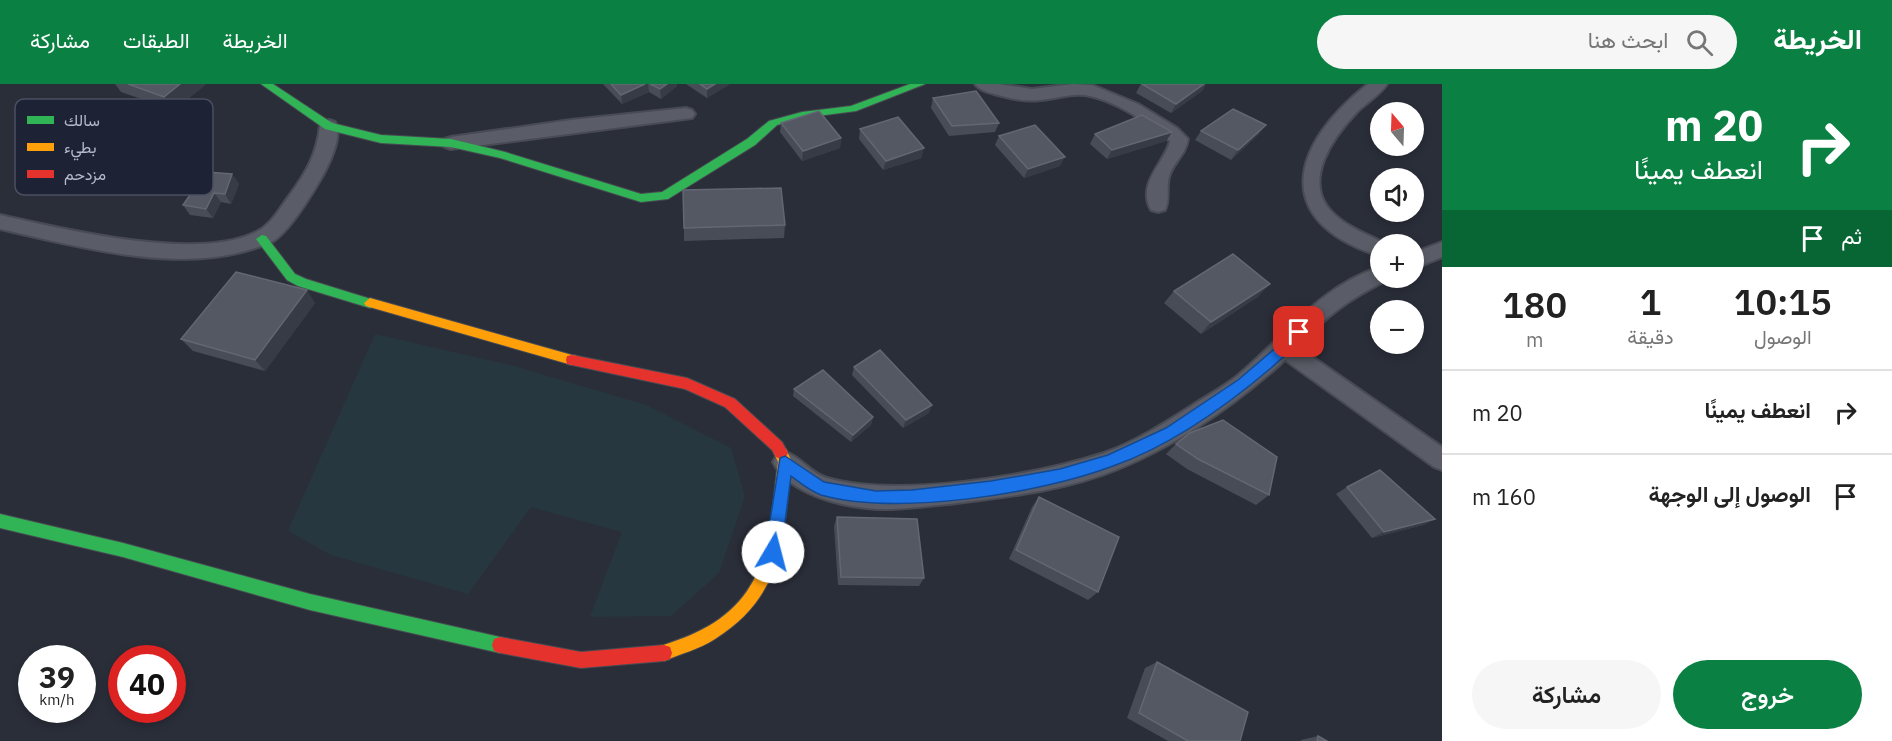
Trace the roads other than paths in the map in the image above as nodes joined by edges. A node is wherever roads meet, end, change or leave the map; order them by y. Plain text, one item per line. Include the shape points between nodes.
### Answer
1 (266, 84) edge
2 (920, 84) edge
3 (982, 84) edge
4 (1379, 84) edge
5 (686, 114) dead end
6 (328, 126) junction
7 (451, 143) junction
8 (1158, 205) dead end
9 (0, 222) edge
10 (262, 239) junction
11 (1370, 244) edge
12 (1442, 249) edge
13 (1424, 256) edge
14 (1370, 280) edge
15 (1284, 348) junction
16 (1442, 460) edge
17 (785, 462) junction
18 (0, 520) edge

1 - 6 street
2 - 7 street via 852,109 773,123 751,142 664,196 641,198
3 - 8 street via 1002,92 1031,95 1084,88 1099,92 1167,129 1179,139 1179,148 1164,165 1157,183
4 - 11 street via 1347,109 1331,128 1311,175 1312,193 1319,209 1337,226
5 - 7 street
6 - 7 street via 381,139
6 - 10 street via 327,148 312,181
9 - 10 street via 159,250 224,250
10 - 17 street via 291,277 302,283 550,355 687,384 730,403 777,446
12 - 13 street
14 - 15 street via 1343,293 1314,315
15 - 16 street
15 - 17 street via 1243,384 1170,432 1111,461 1060,476 991,488 876,498 822,488
17 - 18 street via 773,552 761,585 739,612 708,635 668,653 629,658 581,660 461,638

